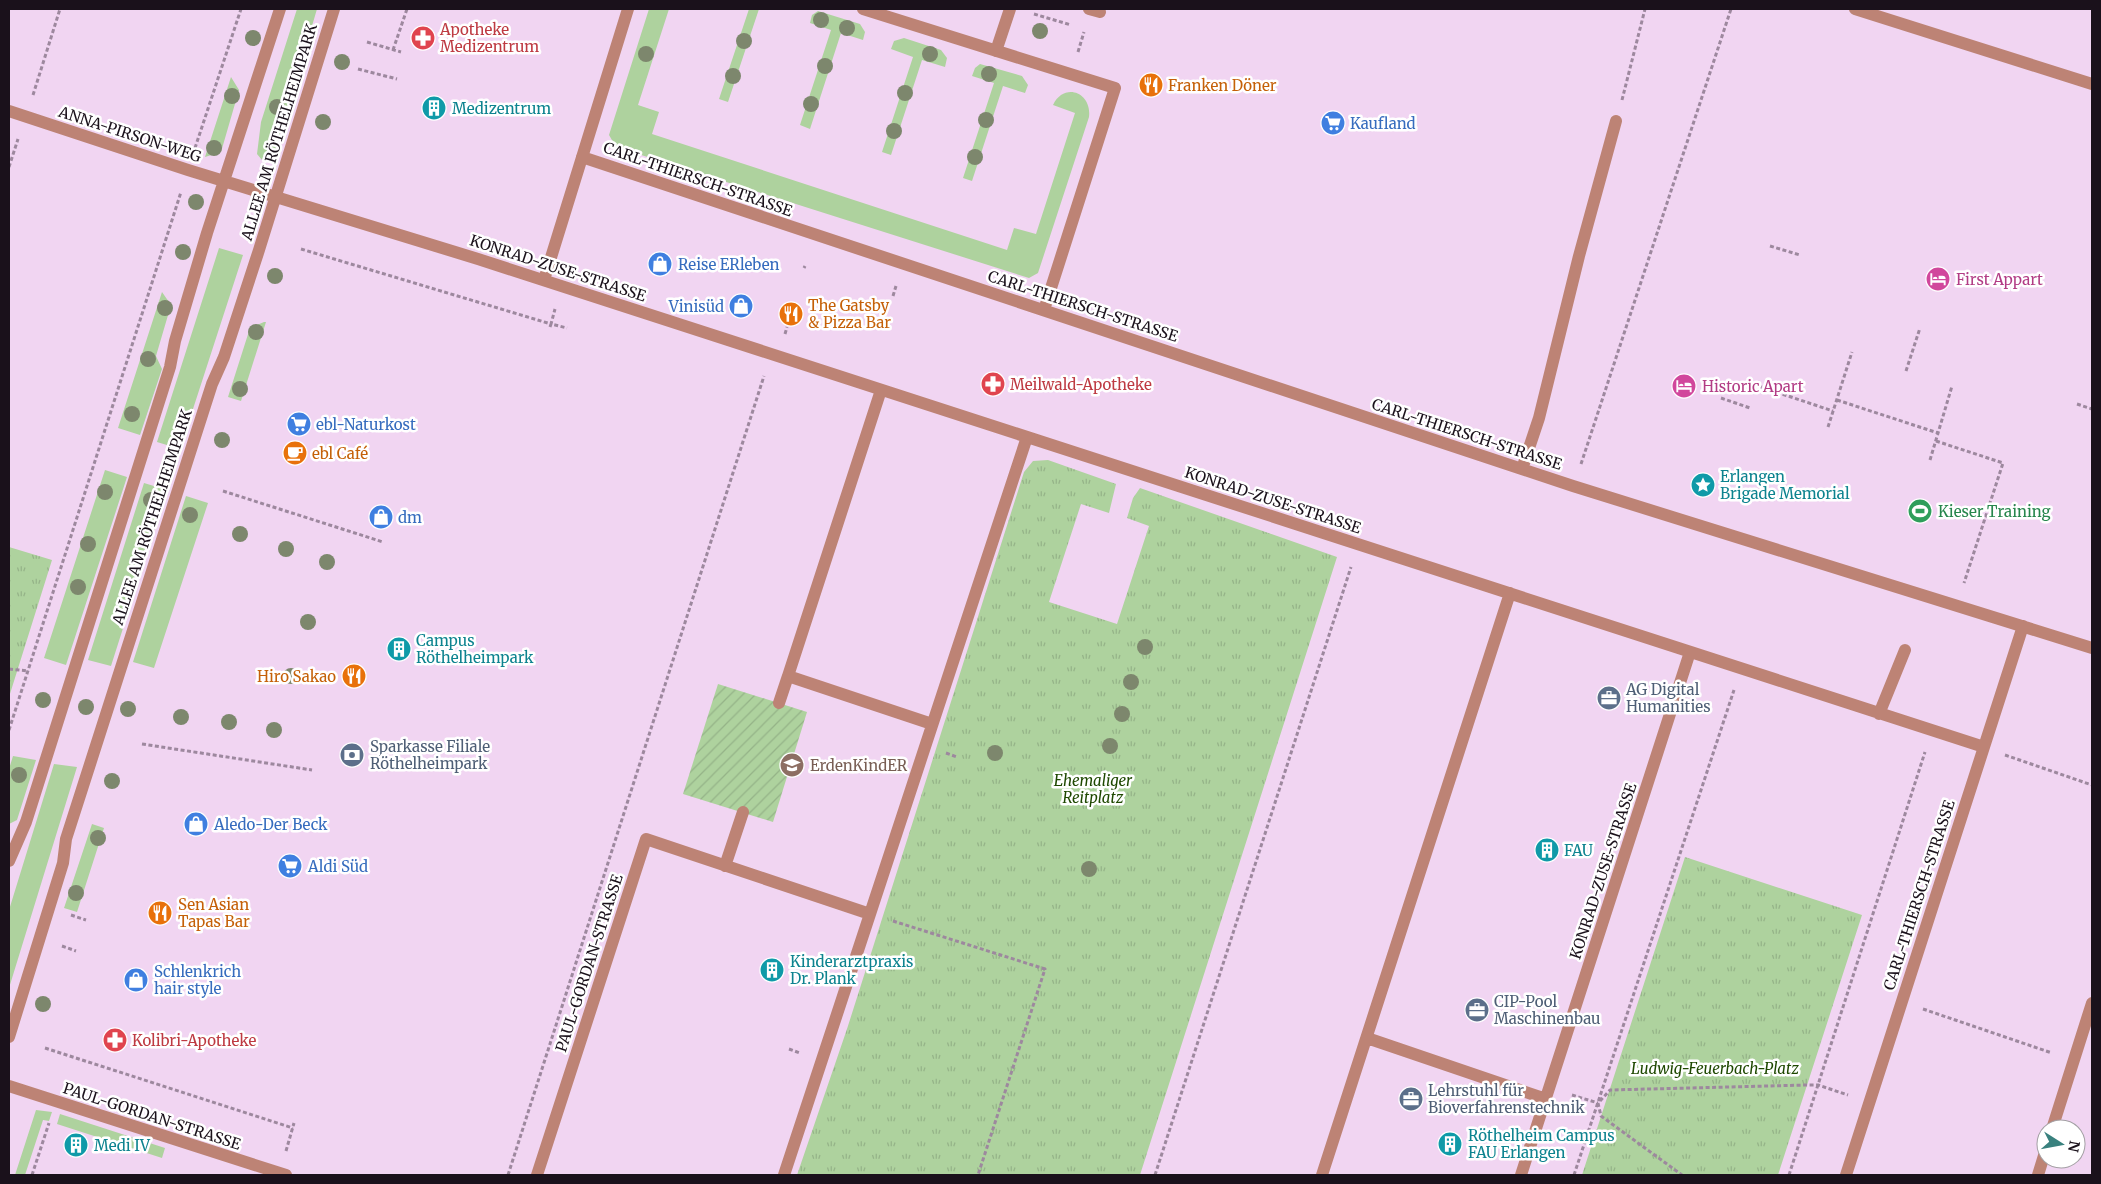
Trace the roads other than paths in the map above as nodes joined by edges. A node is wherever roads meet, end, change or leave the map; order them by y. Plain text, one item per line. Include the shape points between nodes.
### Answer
1 (280, 9) edge
2 (334, 9) edge
3 (628, 9) edge
4 (863, 9) edge
5 (1010, 9) edge
6 (1855, 9) edge
7 (996, 51) junction
8 (2091, 80) edge
9 (9, 111) edge
10 (1616, 120) road end
11 (582, 157) junction
12 (224, 181) junction
13 (276, 197) junction
14 (544, 280) junction
15 (1044, 310) junction
16 (881, 390) junction
17 (1027, 437) junction
18 (1522, 469) junction
19 (1510, 594) junction
20 (2023, 626) junction
21 (2092, 648) edge
22 (1905, 650) dead end
23 (1690, 652) junction
24 (788, 676) junction
25 (779, 703) dead end
26 (1879, 714) junction
27 (932, 724) junction
28 (1984, 747) junction
29 (743, 812) dead end
30 (9, 861) edge
31 (725, 866) junction
32 (870, 914) junction
33 (2092, 1003) edge
34 (9, 1037) edge
35 (1367, 1038) junction
36 (9, 1086) edge
37 (1546, 1100) junction
38 (2055, 1119) edge
39 (286, 1175) edge
40 (537, 1175) edge
41 (784, 1175) edge
42 (1322, 1175) edge
43 (1521, 1175) edge
44 (1846, 1175) edge

1 - 12 street, ALLEE AM RÖTHELHEIMPARK
2 - 13 street, ALLEE AM RÖTHELHEIMPARK
3 - 11 street, CARL-THIERSCH-STRASSE
4 - 7 street
5 - 7 street
6 - 8 street
7 - 15 street via 1115,88
9 - 12 street, ANNA-PIRSON-WEG
10 - 18 street via 1539,418
11 - 14 street, CARL-THIERSCH-STRASSE
11 - 15 street, CARL-THIERSCH-STRASSE
12 - 13 street, KONRAD-ZUSE-STRASSE
12 - 30 street, ALLEE AM RÖTHELHEIMPARK via 141,460 26,822
13 - 14 street, KONRAD-ZUSE-STRASSE
13 - 34 street, ALLEE AM RÖTHELHEIMPARK via 194,438 66,839 63,863
14 - 16 street, KONRAD-ZUSE-STRASSE
15 - 18 street, CARL-THIERSCH-STRASSE
16 - 17 street, KONRAD-ZUSE-STRASSE
16 - 24 street
17 - 19 street, KONRAD-ZUSE-STRASSE
17 - 27 street
18 - 20 street, CARL-THIERSCH-STRASSE
19 - 23 street, KONRAD-ZUSE-STRASSE
19 - 35 street
20 - 21 street, CARL-THIERSCH-STRASSE
20 - 28 street, CARL-THIERSCH-STRASSE
22 - 26 street
23 - 26 street, KONRAD-ZUSE-STRASSE
23 - 37 street, KONRAD-ZUSE-STRASSE
24 - 25 street
24 - 27 street
26 - 28 street, KONRAD-ZUSE-STRASSE
27 - 32 street
28 - 44 street, CARL-THIERSCH-STRASSE
29 - 31 street
31 - 32 street, PAUL-GORDAN-STRASSE
31 - 40 street, PAUL-GORDAN-STRASSE via 646,839
32 - 41 street
33 - 38 street
35 - 37 street
35 - 42 street
36 - 39 street, PAUL-GORDAN-STRASSE
37 - 43 street

